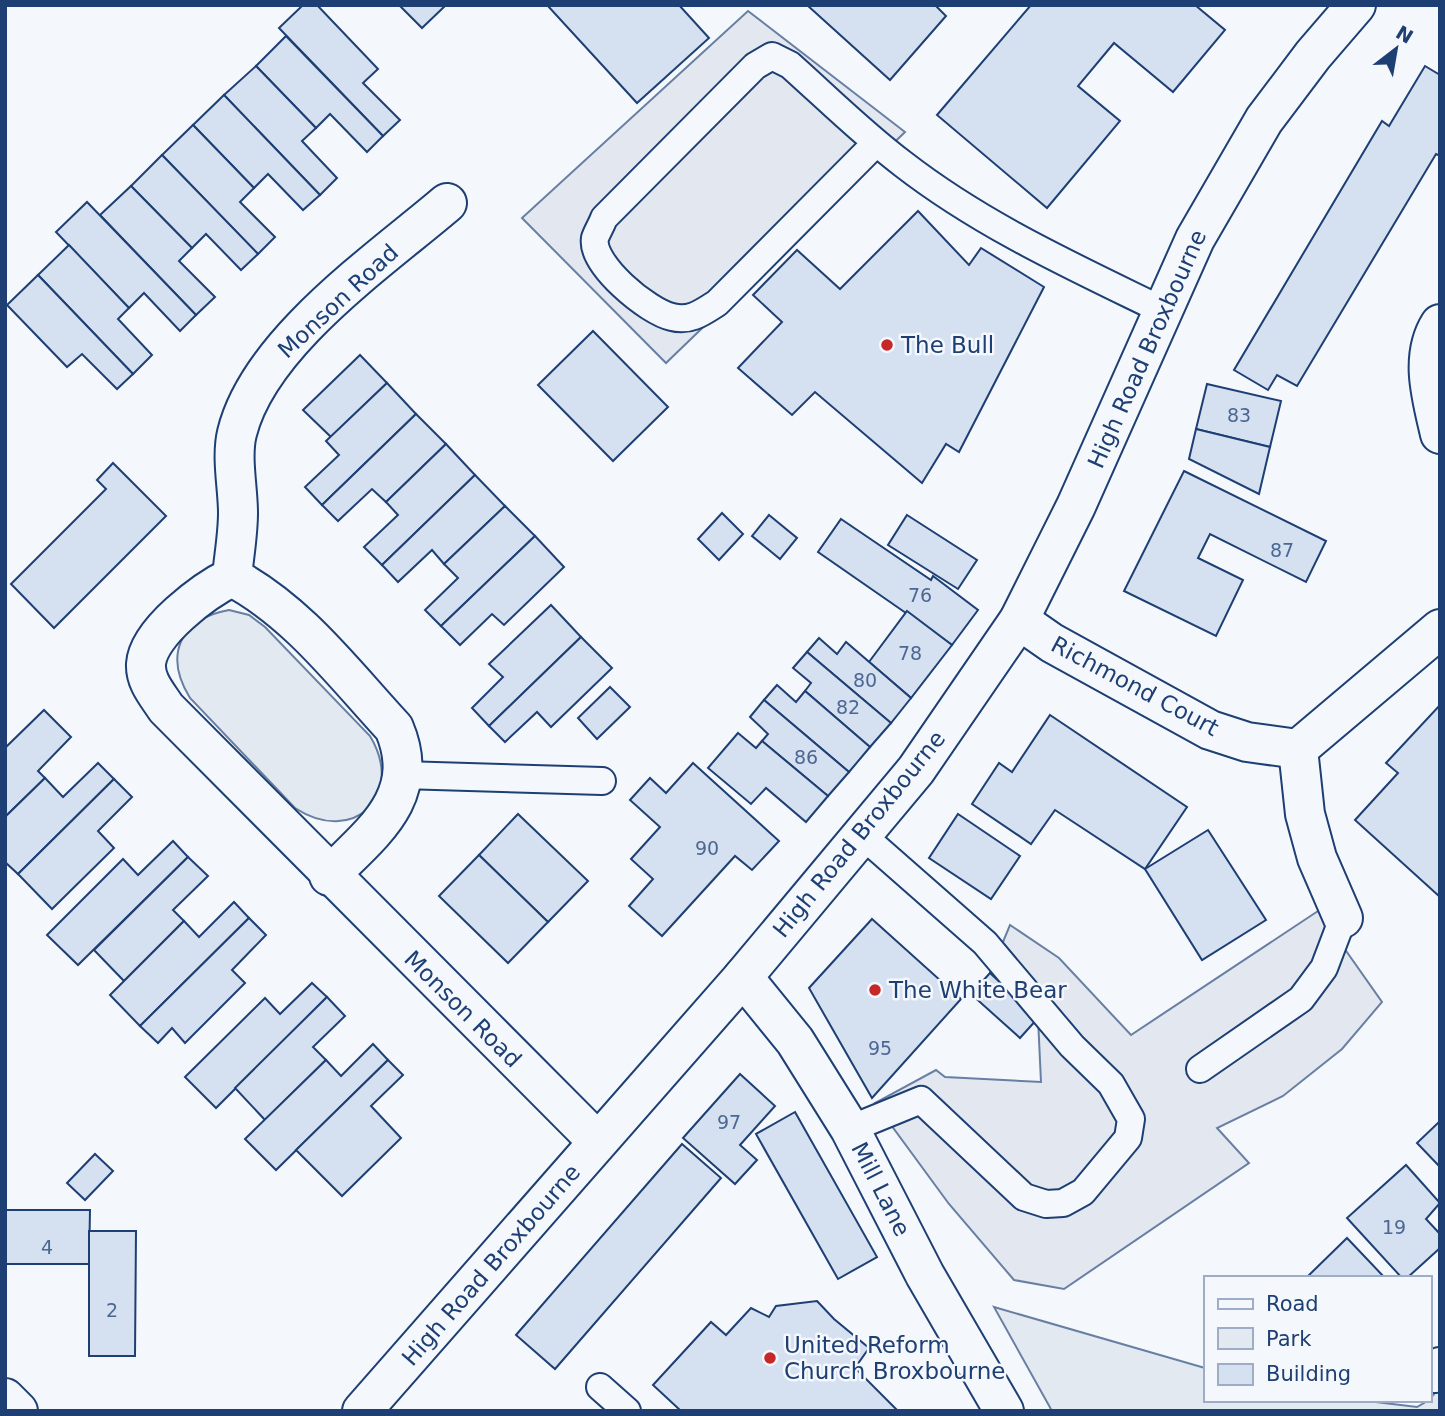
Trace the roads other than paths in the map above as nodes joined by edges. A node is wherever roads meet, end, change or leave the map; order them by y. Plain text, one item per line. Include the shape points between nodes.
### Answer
1 (1356, 5) edge
2 (876, 143) junction
3 (447, 203) dead end
4 (1164, 312) junction
5 (1440, 324) edge
6 (1440, 433) edge
7 (232, 577) junction
8 (1019, 620) junction
9 (1440, 629) edge
10 (1298, 749) junction
11 (402, 775) junction
12 (603, 781) dead end
13 (862, 835) junction
14 (329, 876) junction
15 (1343, 918) joint
16 (743, 977) junction
17 (1200, 1069) dead end
18 (850, 1129) junction
19 (597, 1141) junction
20 (600, 1387) dead end
21 (5, 1398) edge
22 (18, 1411) edge
23 (362, 1411) edge
24 (626, 1411) edge
25 (1004, 1411) edge

1 - 4 street, High Road Broxbourne via 1264,120 1195,239
2 - 2 lane via 790,65 772,56 755,65 604,218 595,240 599,261 648,307 673,318 697,317 717,303
2 - 4 lane via 1001,229
3 - 7 street, Monson Road via 300,329 250,397 236,435 238,516
4 - 8 street, High Road Broxbourne
5 - 6 street via 1427,377
7 - 11 street via 287,613 394,729 404,751
7 - 14 street, Monson Road via 206,589 152,644 146,663 148,679 166,708
8 - 10 street, Richmond Court via 1210,730 1247,742
8 - 13 street, High Road Broxbourne via 916,770
9 - 10 street
10 - 15 street via 1314,847
11 - 12 lane
11 - 14 street via 394,805
13 - 16 street, High Road Broxbourne
13 - 18 lane via 985,943 1111,1084 1131,1119 1128,1138 1083,1192 1062,1203 1046,1204 1024,1197 921,1100
14 - 19 street, Monson Road
15 - 17 lane via 1324,968 1301,999
16 - 18 street, Mill Lane via 795,1041
16 - 19 street, High Road Broxbourne
18 - 25 street, Mill Lane via 925,1275
19 - 23 street, High Road Broxbourne
20 - 24 lane
21 - 22 street

